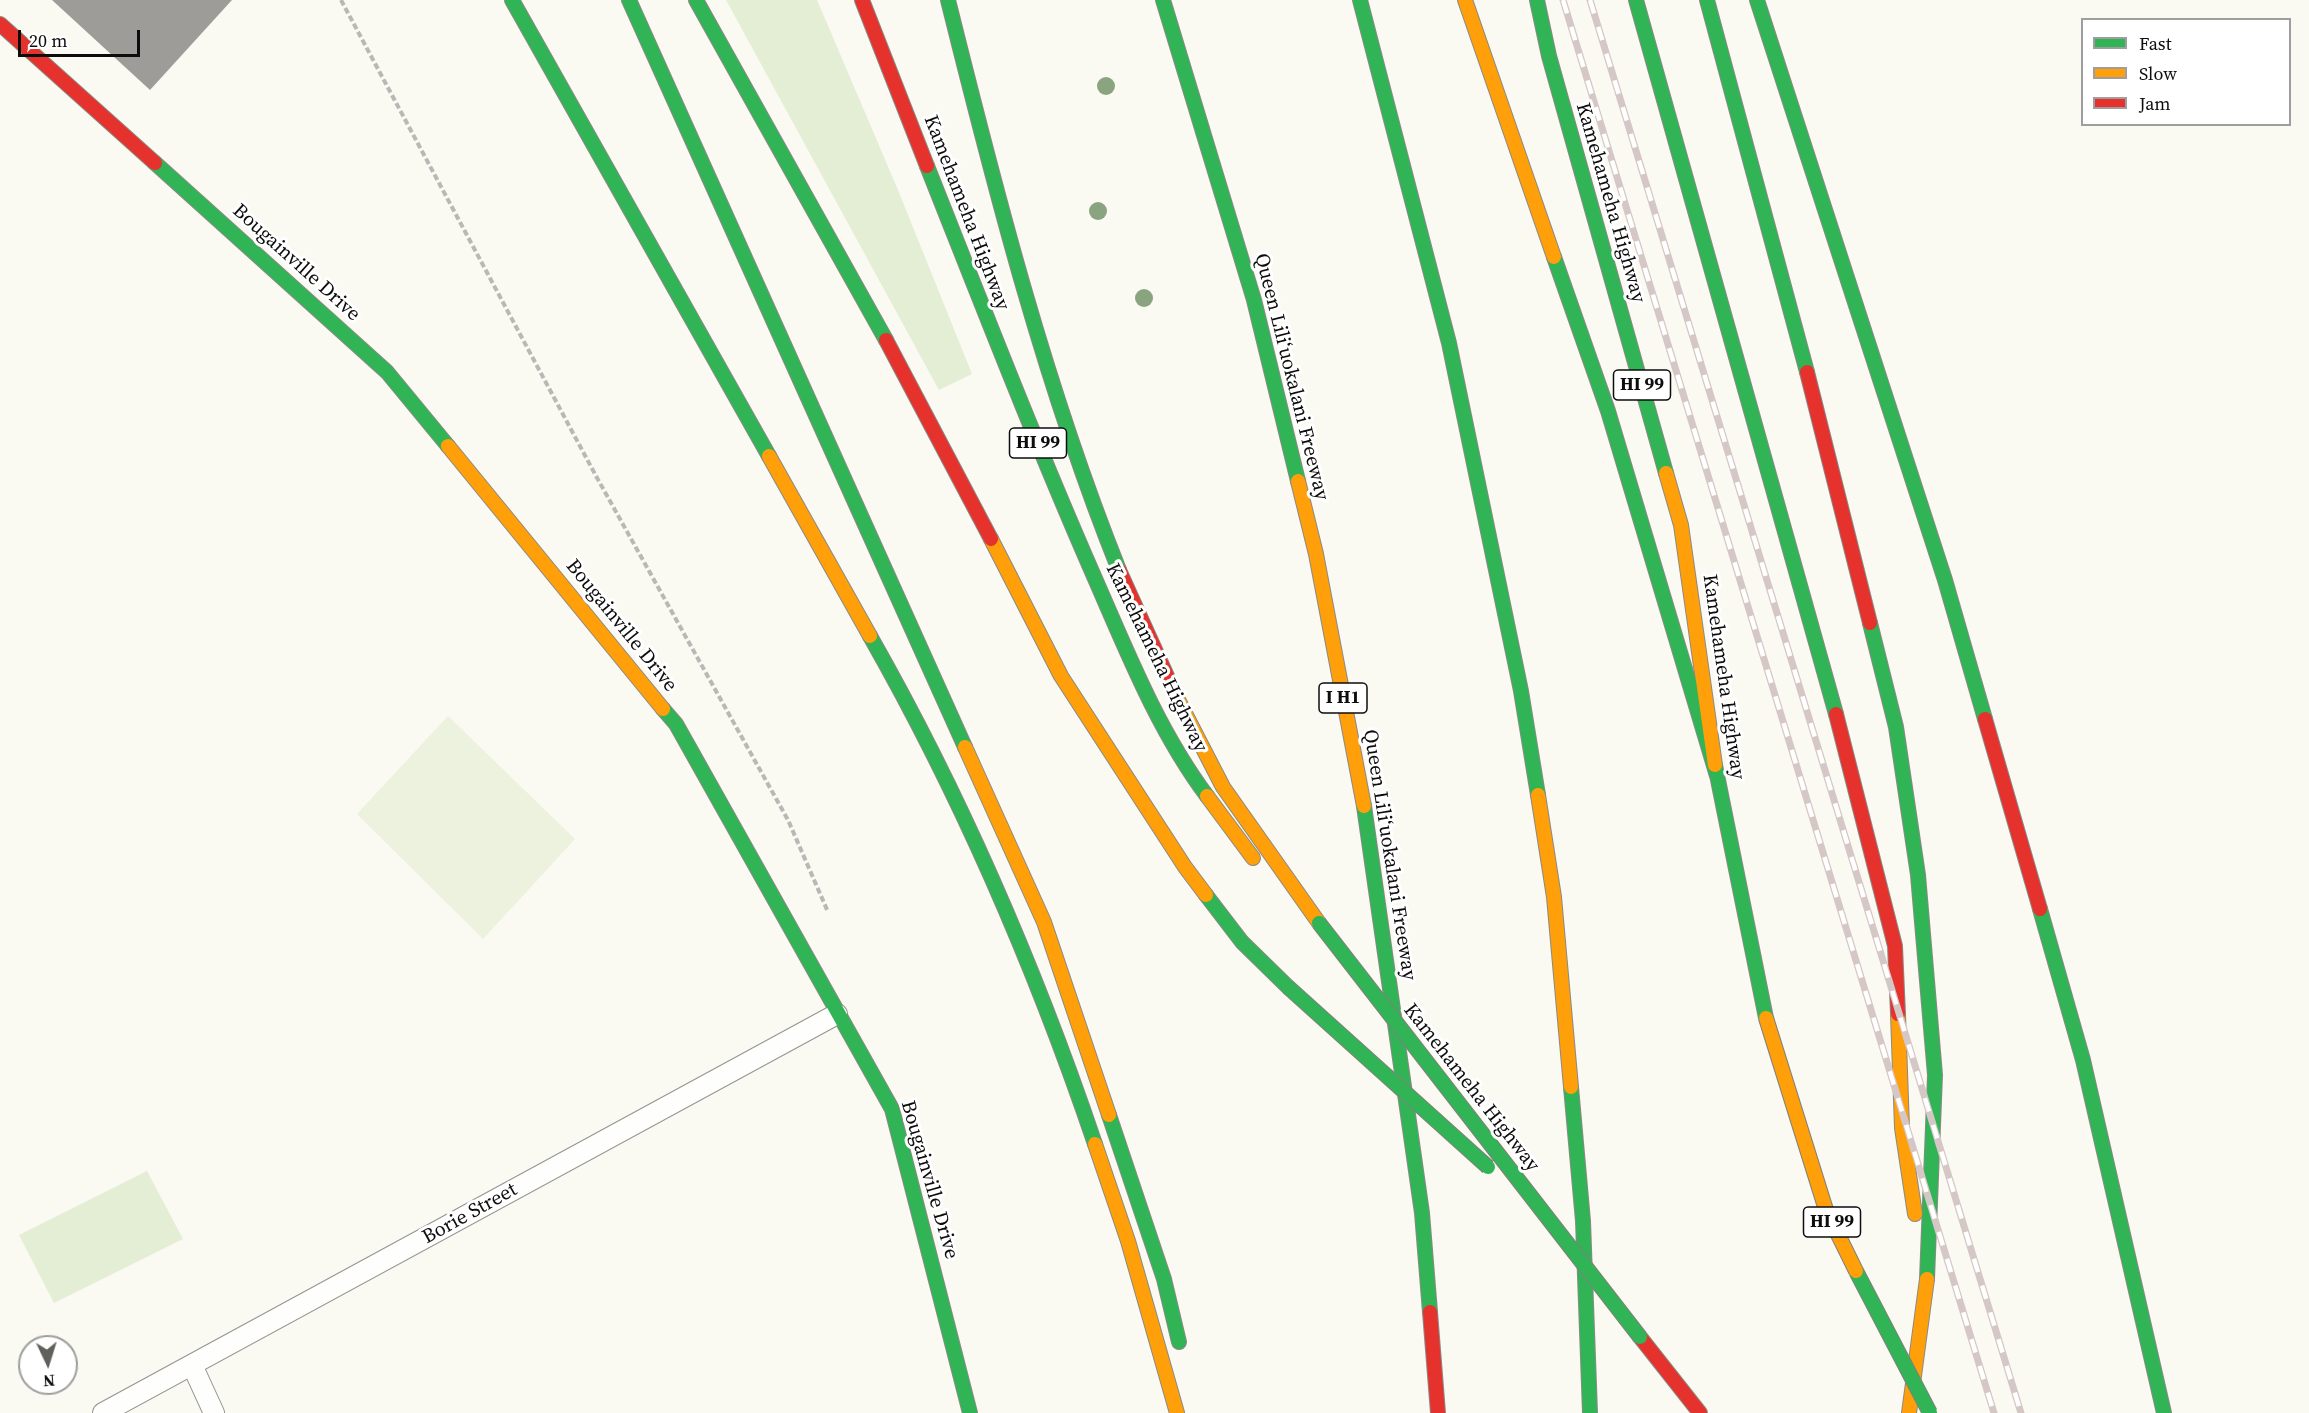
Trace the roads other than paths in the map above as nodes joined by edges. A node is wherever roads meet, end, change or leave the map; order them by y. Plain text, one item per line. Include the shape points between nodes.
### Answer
1 (512, 0) edge
2 (629, 0) edge
3 (696, 0) edge
4 (862, 0) edge
5 (948, 0) edge
6 (1163, 0) edge
7 (1359, 0) edge
8 (1465, 0) edge
9 (1537, 0) edge
10 (1636, 0) edge
11 (1707, 0) edge
12 (1757, 0) edge
13 (0, 24) edge
14 (1717, 776) junction
15 (1319, 923) junction
16 (837, 1014) junction
17 (1550, 1222) junction
18 (1926, 1296) junction
19 (1183, 1357) dead end
20 (192, 1365) junction
21 (103, 1413) edge
22 (214, 1413) edge
23 (970, 1413) edge
24 (1177, 1413) edge
25 (1438, 1413) edge
26 (1590, 1413) edge
27 (1700, 1413) edge
28 (1909, 1413) edge
29 (1930, 1413) edge
30 (2164, 1413) edge

1 - 24 main road via 918,724 1003,906 1081,1103 1128,1241
2 - 19 main road via 1044,922 1160,1267
3 - 17 main road, bridge via 921,402 1061,676 1185,867 1242,942 1288,987
4 - 15 main road, Kamehameha Highway / HI 99 via 993,334 1133,666 1189,772 1257,864
5 - 15 main road via 1010,241 1087,490 1133,609 1222,786
6 - 25 main road, Queen Liliʻuokalani Freeway / I H1 via 1254,300 1316,554 1365,809 1422,1213
7 - 26 main road via 1449,343 1521,691 1554,897 1582,1221
8 - 14 main road via 1608,411
9 - 14 main road, Kamehameha Highway / HI 99 via 1549,56 1681,525
10 - 18 main road via 1832,698 1895,946 1902,1128
11 - 18 main road via 1804,358 1896,727 1918,875 1935,1075
12 - 30 main road via 1945,580 2084,1060
13 - 16 main road, Bougainville Drive via 387,372 676,724
14 - 29 main road, Kamehameha Highway / HI 99, bridge via 1766,1018 1826,1210
15 - 17 main road, Kamehameha Highway / HI 99, bridge
16 - 20 lane, Borie Street
16 - 23 main road, Bougainville Drive via 892,1109
17 - 27 main road, Kamehameha Highway / HI 99, bridge
18 - 28 main road
20 - 21 lane, Borie Street
20 - 22 lane

